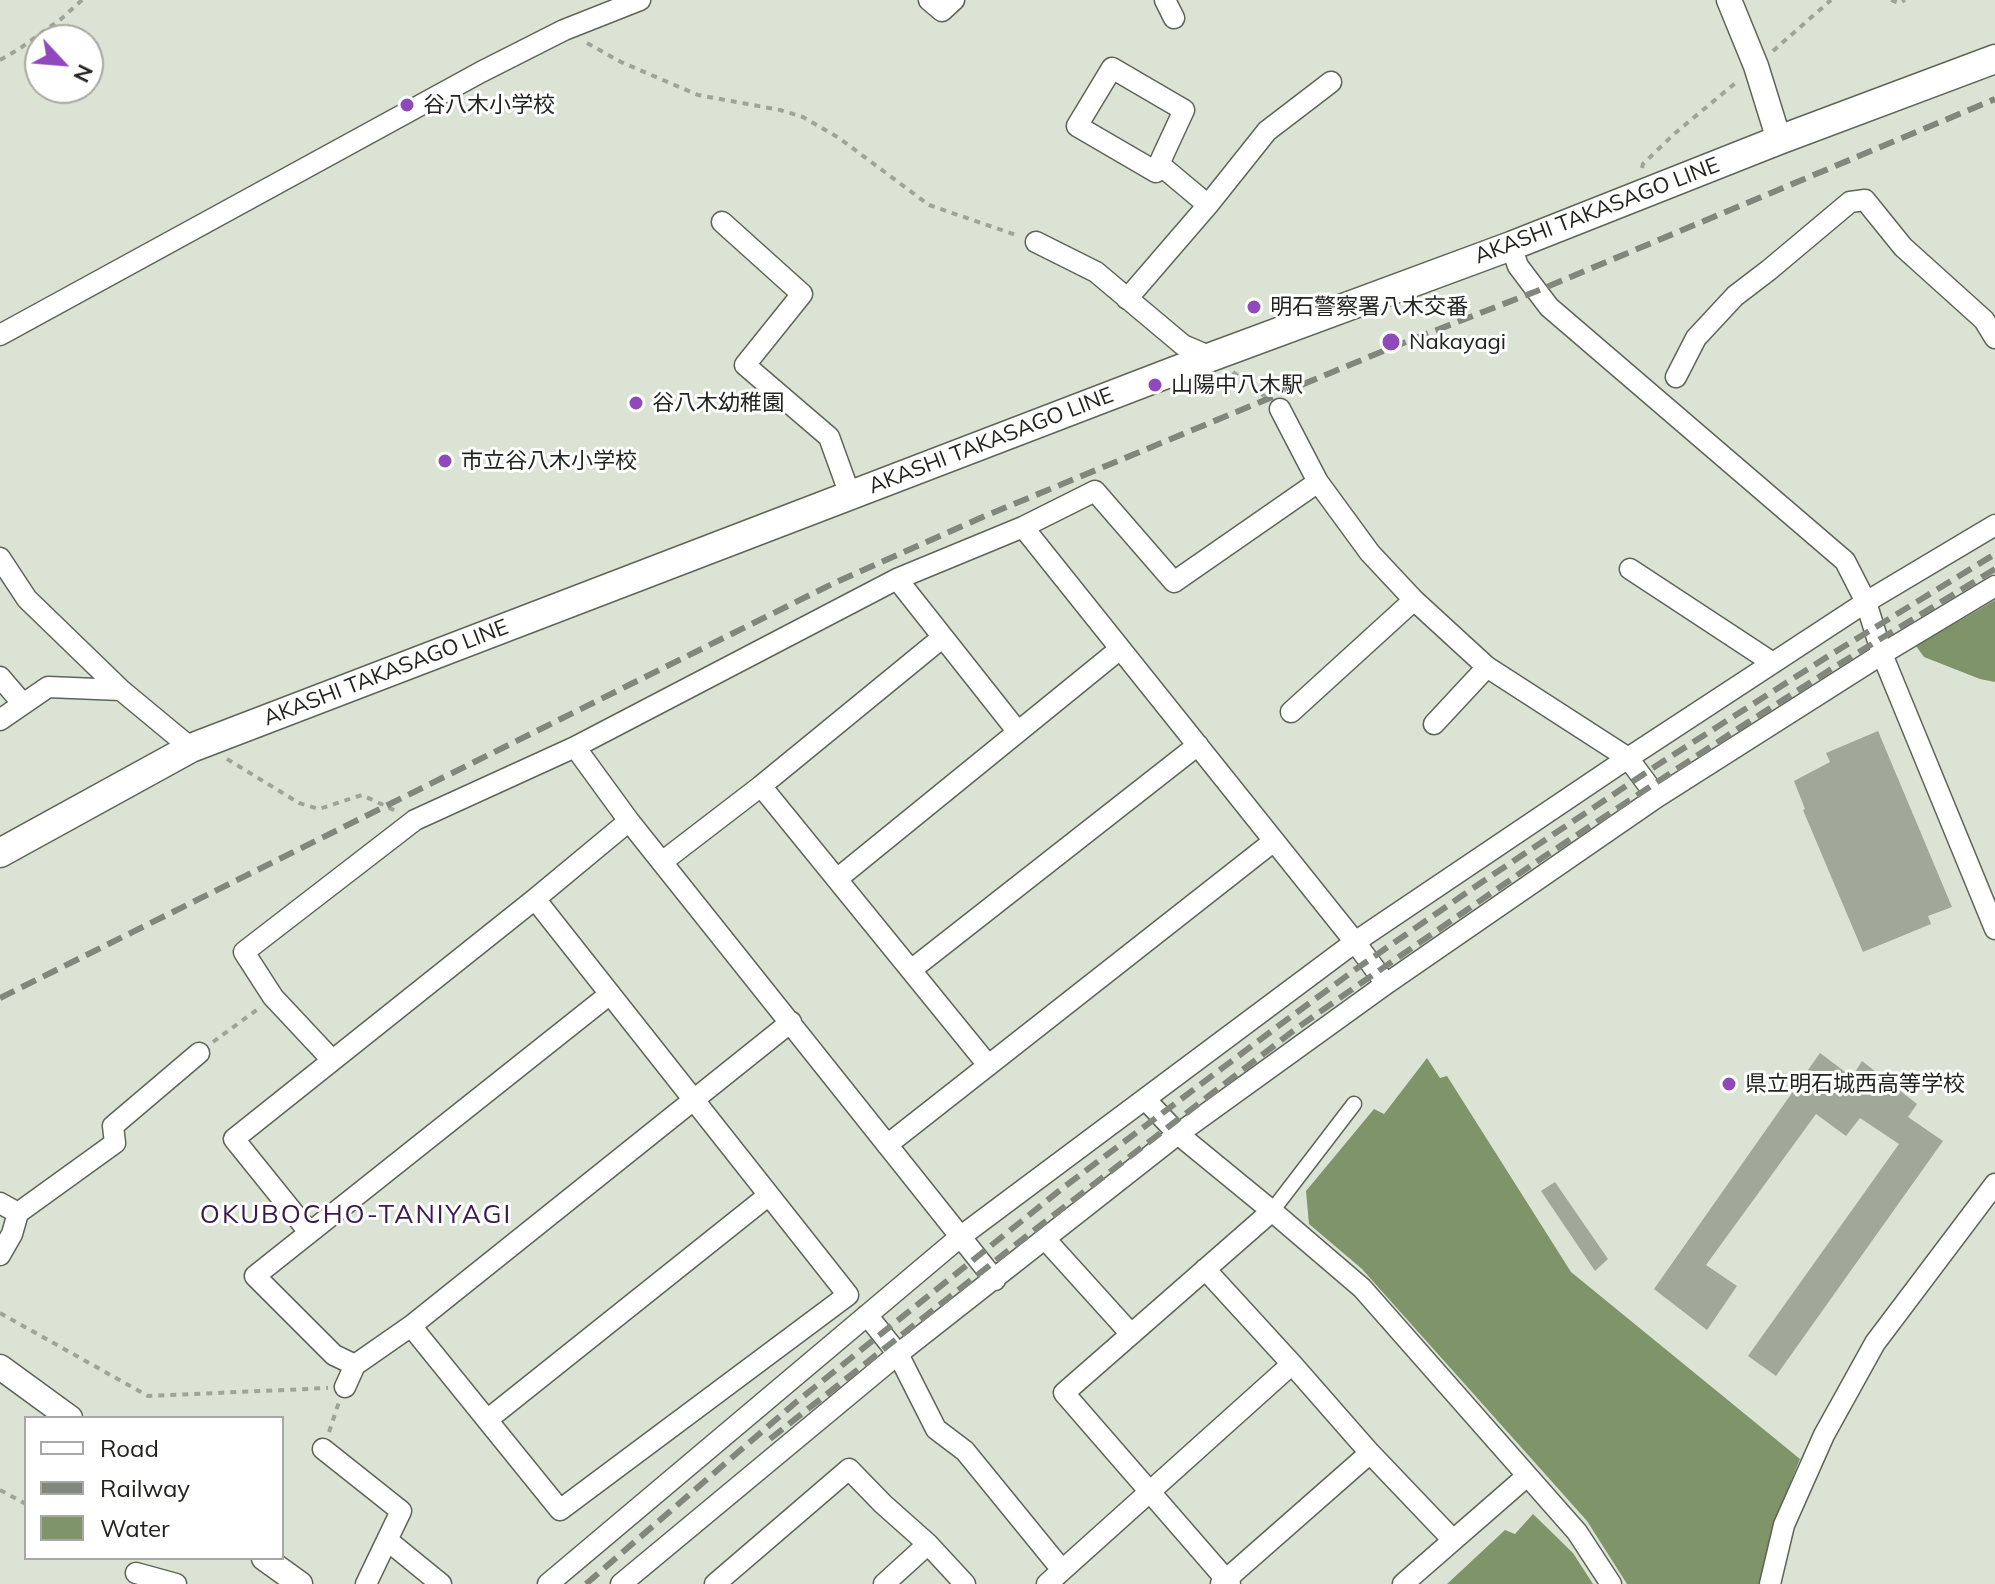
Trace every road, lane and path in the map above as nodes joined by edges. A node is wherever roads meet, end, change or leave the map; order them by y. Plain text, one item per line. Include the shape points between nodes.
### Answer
1 (82, 0) edge
2 (640, 0) edge
3 (929, 0) edge
4 (954, 0) edge
5 (1729, 0) edge
6 (1831, 0) edge
7 (1891, 0) edge
8 (1905, 0) edge
9 (564, 30) junction
10 (1995, 59) edge
11 (0, 60) edge
12 (1756, 66) junction
13 (1331, 82) dead end
14 (1779, 140) junction
15 (1159, 164) junction
16 (1630, 198) junction
17 (1208, 205) junction
18 (722, 222) dead end
19 (1036, 242) joint
20 (1511, 246) junction
21 (1127, 299) junction
22 (1989, 314) edge
23 (0, 335) edge
24 (1995, 338) edge
25 (1211, 357) junction
26 (1676, 377) dead end
27 (1280, 409) joint
28 (1318, 482) junction
29 (850, 495) junction
30 (1995, 525) edge
31 (1023, 527) junction
32 (0, 558) edge
33 (1630, 569) dead end
34 (897, 579) junction
35 (1995, 586) edge
36 (1414, 600) junction
37 (1866, 602) junction
38 (943, 637) junction
39 (1120, 649) junction
40 (1882, 654) junction
41 (1773, 663) junction
42 (1487, 667) junction
43 (0, 677) edge
44 (121, 690) junction
45 (23, 704) junction
46 (1291, 712) dead end
47 (0, 720) edge
48 (1434, 724) dead end
49 (1018, 732) junction
50 (1198, 745) junction
51 (575, 747) junction
52 (191, 748) junction
53 (1628, 758) junction
54 (761, 786) junction
55 (1657, 797) junction
56 (415, 820) junction
57 (629, 821) junction
58 (1274, 841) junction
59 (0, 853) edge
60 (662, 862) junction
61 (837, 879) junction
62 (535, 899) junction
63 (1995, 929) edge
64 (1355, 942) junction
65 (911, 970) junction
66 (1386, 984) junction
67 (610, 994) junction
68 (273, 997) junction
69 (791, 1022) junction
70 (199, 1053) joint
71 (332, 1060) junction
72 (988, 1065) junction
73 (693, 1099) junction
74 (1145, 1099) junction
75 (1354, 1104) dead end
76 (1178, 1134) junction
77 (887, 1145) junction
78 (1994, 1187) edge
79 (769, 1195) junction
80 (9, 1208) edge
81 (1272, 1211) junction
82 (309, 1232) junction
83 (960, 1237) junction
84 (1046, 1240) junction
85 (0, 1255) edge
86 (1205, 1269) junction
87 (995, 1280) junction
88 (0, 1313) edge
89 (867, 1315) junction
90 (411, 1326) junction
91 (1131, 1334) junction
92 (898, 1354) junction
93 (1292, 1364) junction
94 (355, 1365) junction
95 (0, 1367) edge
96 (345, 1387) junction
97 (67, 1416) edge
98 (487, 1420) junction
99 (323, 1449) joint
100 (1370, 1453) junction
101 (1527, 1476) junction
102 (0, 1490) edge
103 (1150, 1491) junction
104 (24, 1503) edge
105 (387, 1540) junction
106 (1453, 1540) junction
107 (928, 1544) junction
108 (266, 1560) edge
109 (1062, 1570) junction
110 (136, 1573) dead end
111 (294, 1582) edge
112 (1226, 1582) edge
113 (176, 1584) edge
114 (366, 1584) edge
115 (441, 1584) edge
116 (548, 1584) edge
117 (621, 1584) edge
118 (715, 1584) edge
119 (884, 1584) edge
120 (965, 1584) edge
121 (1047, 1584) edge
122 (1403, 1584) edge
123 (1611, 1584) edge
124 (1770, 1584) edge

1 - 11 path
2 - 9 street
3 - 4 street via 942,11
5 - 12 street
6 - 12 path
7 - 8 path
9 - 19 path via 698,95 803,117 929,205
9 - 23 street
10 - 14 main road, AKASHI TAKASAGO LINE
12 - 14 street
12 - 16 path via 1643,164
13 - 17 street via 1267,131
14 - 16 main road, AKASHI TAKASAGO LINE
15 - 15 street via 1156,172 1077,126 1112,68 1184,110
15 - 17 street
16 - 20 main road, AKASHI TAKASAGO LINE
17 - 21 street
18 - 29 street via 802,294 745,365 829,437
19 - 21 street via 1096,272
20 - 25 main road, AKASHI TAKASAGO LINE
20 - 37 street via 1518,266 1549,307 1845,561
21 - 25 street via 1183,345
22 - 24 street
22 - 26 street via 1903,247 1865,200 1850,202 1735,296 1696,338
25 - 27 path
25 - 29 main road, AKASHI TAKASAGO LINE
27 - 28 street
28 - 31 street via 1174,582 1095,491
28 - 36 street via 1370,553
29 - 52 main road, AKASHI TAKASAGO LINE
30 - 37 street
31 - 34 street
31 - 39 street
32 - 44 street via 27,599
33 - 41 street
34 - 38 street
34 - 51 street
35 - 40 street
36 - 42 street
36 - 46 street
37 - 40 street
37 - 41 street
38 - 49 street
38 - 54 street
39 - 49 street
39 - 50 street
40 - 55 street
40 - 63 street
41 - 53 street
42 - 48 street
42 - 53 street
43 - 45 street
44 - 45 street via 48,687
44 - 52 street
45 - 47 street
49 - 61 street
50 - 58 street
50 - 65 street
51 - 56 street
51 - 57 street
52 - 56 path via 221,755 299,803 319,809 362,795
52 - 59 main road, AKASHI TAKASAGO LINE
53 - 55 street
53 - 64 street
54 - 60 street
54 - 61 street
55 - 66 street
56 - 68 street via 244,952
57 - 60 street
57 - 62 street
58 - 64 street
58 - 72 street
60 - 69 street
61 - 65 street
62 - 67 street
62 - 71 street
64 - 66 street
64 - 74 street
65 - 72 street
66 - 76 street
67 - 73 street
67 - 82 street
68 - 70 path
68 - 71 street
69 - 73 street
69 - 77 street
70 - 80 street via 113,1126 115,1143
71 - 82 street via 234,1139
72 - 77 street
73 - 79 street
73 - 90 street
74 - 76 street
74 - 83 street
75 - 81 street
76 - 81 street
76 - 84 street
77 - 83 street
78 - 124 street via 1867,1356 1784,1525
79 - 98 street
79 - 98 street via 848,1295 560,1510
80 - 85 street via 12,1234
81 - 86 street
81 - 101 street via 1362,1288
82 - 94 street via 255,1276 334,1355
83 - 87 street
83 - 89 street
84 - 87 street
84 - 91 street
86 - 91 street
86 - 93 street
87 - 92 street
88 - 96 path via 148,1396
89 - 92 street
89 - 116 street
90 - 94 street
90 - 98 street
91 - 103 street via 1064,1393
92 - 109 street via 936,1429 965,1451
92 - 117 street
93 - 100 street
93 - 103 street
94 - 96 street
95 - 97 street
96 - 99 path
99 - 105 street via 401,1511
100 - 106 street
100 - 112 street
101 - 106 street
101 - 123 street via 1577,1532
102 - 104 path
103 - 109 street
103 - 112 street
105 - 114 street
105 - 115 street
106 - 122 street
107 - 118 street via 849,1469
107 - 119 street
107 - 120 street
108 - 111 street
109 - 121 street
110 - 113 street

